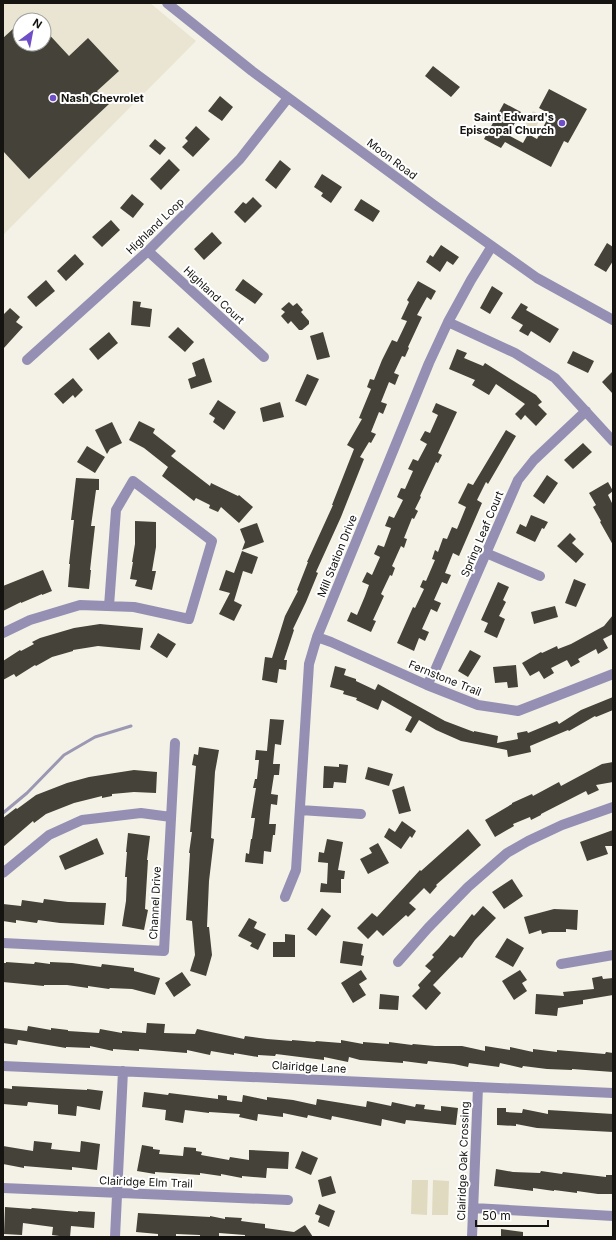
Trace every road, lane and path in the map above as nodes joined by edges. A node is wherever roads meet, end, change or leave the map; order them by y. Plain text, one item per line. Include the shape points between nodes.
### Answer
1 (167, 3) edge
2 (288, 98) junction
3 (492, 246) junction
4 (148, 251) junction
5 (613, 320) edge
6 (448, 322) junction
7 (264, 357) dead end
8 (26, 360) dead end
9 (586, 411) junction
10 (613, 441) edge
11 (486, 553) junction
12 (540, 576) dead end
13 (109, 606) junction
14 (3, 633) edge
15 (317, 637) junction
16 (613, 674) edge
17 (427, 685) junction
18 (176, 743) dead end
19 (613, 807) edge
20 (300, 810) junction
21 (361, 814) dead end
22 (171, 817) junction
23 (3, 873) edge
24 (285, 897) dead end
25 (3, 943) edge
26 (613, 954) edge
27 (398, 962) dead end
28 (561, 964) dead end
29 (3, 1066) edge
30 (123, 1071) junction
31 (478, 1087) junction
32 (613, 1093) edge
33 (3, 1188) edge
34 (118, 1193) junction
35 (288, 1200) dead end
36 (473, 1208) junction
37 (613, 1216) edge
38 (115, 1237) edge
39 (472, 1237) edge

1 - 2 street, Moon Road
2 - 3 street, Moon Road
2 - 4 street, Highland Loop via 240,159
3 - 5 street, Moon Road via 537,278
3 - 6 street, Mill Station Drive
4 - 7 street, Highland Court
4 - 8 street, Highland Loop
6 - 9 street via 515,353 555,378
6 - 15 street, Mill Station Drive
9 - 10 street
9 - 11 street, Spring Leaf Court via 534,460 518,480
11 - 12 street
11 - 17 street, Spring Leaf Court
13 - 13 street via 134,607 189,619 212,541 133,481 116,510
13 - 14 street via 80,605 30,620
15 - 17 street, Fernstone Trail
15 - 20 street, Mill Station Drive via 309,664
16 - 17 street, Fernstone Trail via 518,711 478,705
18 - 22 street, Channel Drive
19 - 27 street via 562,825 507,853 468,887
20 - 21 street
20 - 24 street, Mill Station Drive via 296,870
22 - 23 street via 140,813 82,820 49,835
22 - 25 street, Channel Drive via 164,951
26 - 28 street
29 - 30 street, Clairidge Lane
30 - 31 street, Clairidge Lane
30 - 34 street
31 - 32 street, Clairidge Lane
31 - 36 street, Clairidge Oak Crossing
33 - 34 street, Clairidge Elm Trail
34 - 35 street, Clairidge Elm Trail
34 - 38 street
36 - 37 street
36 - 39 street, Clairidge Oak Crossing

